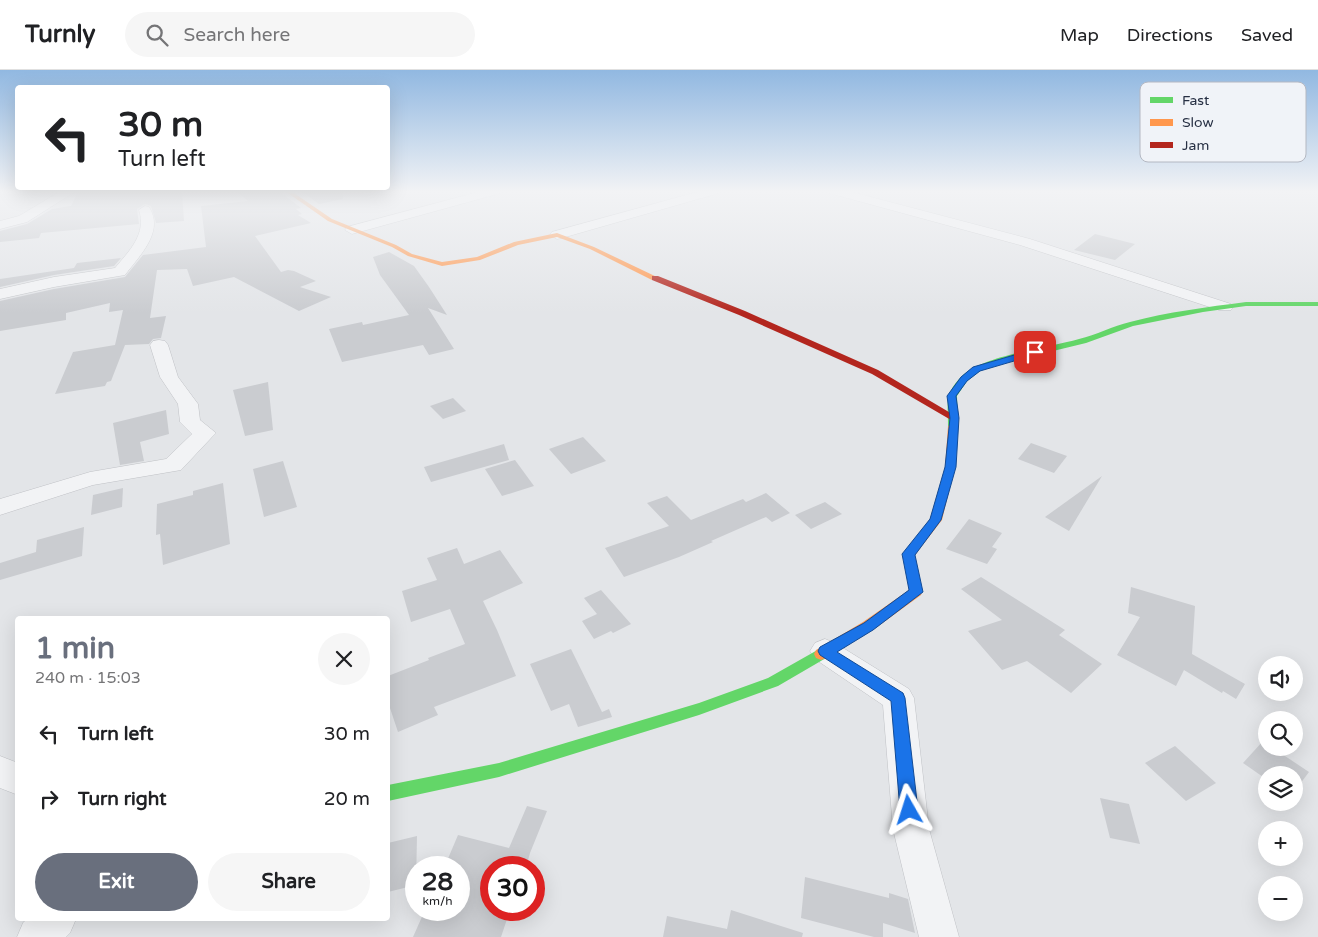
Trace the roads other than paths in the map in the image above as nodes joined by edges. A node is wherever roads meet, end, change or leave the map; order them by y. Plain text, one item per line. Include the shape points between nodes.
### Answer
1 (148, 231) edge
2 (356, 231) edge
3 (570, 231) edge
4 (984, 231) edge
5 (557, 235) junction
6 (0, 294) edge
7 (1318, 304) edge
8 (1224, 307) junction
9 (159, 345) dead end
10 (954, 418) junction
11 (0, 508) edge
12 (825, 651) junction
13 (0, 772) edge
14 (15, 778) edge
15 (390, 794) edge
16 (54, 921) edge
17 (37, 937) edge
18 (939, 937) edge

1 - 6 street via 120,272
2 - 5 street via 410,255 442,264 478,260 516,243
3 - 5 street
4 - 8 street
5 - 10 street via 875,372
7 - 8 street
8 - 10 street via 1131,324 1083,341 976,369 952,396
9 - 11 street via 169,377 188,404 190,422 205,433 173,465 90,479
10 - 12 street via 950,467 936,520 908,554 916,592
12 - 15 street via 772,682 699,709 499,770
12 - 18 street via 898,698 911,829
13 - 14 street
16 - 17 street

